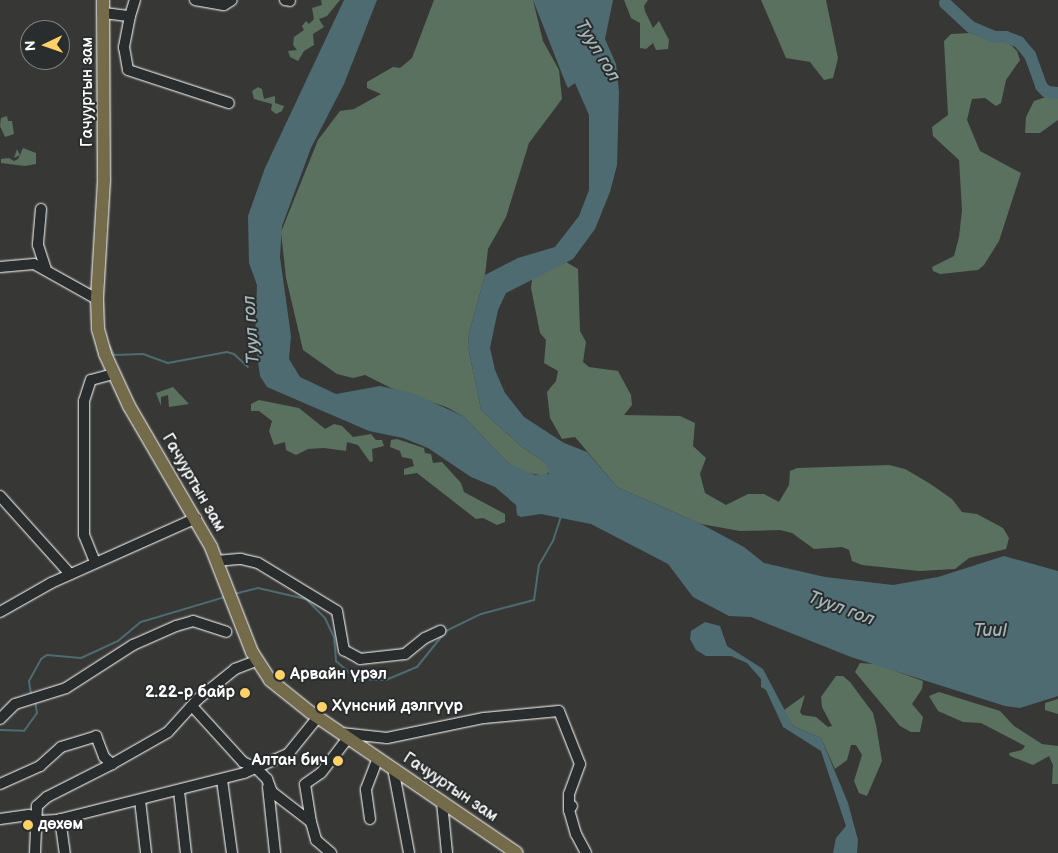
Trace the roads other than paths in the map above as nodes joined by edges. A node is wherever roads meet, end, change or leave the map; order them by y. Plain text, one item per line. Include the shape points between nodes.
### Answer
1 (134, 0) edge
2 (195, 0) edge
3 (232, 0) edge
4 (285, 0) edge
5 (290, 1) edge
6 (103, 6) edge
7 (130, 16) junction
8 (229, 103) dead end
9 (41, 209) dead end
10 (0, 259) edge
11 (45, 265) junction
12 (0, 267) edge
13 (97, 299) junction
14 (114, 374) junction
15 (0, 496) edge
16 (196, 518) junction
17 (216, 561) junction
18 (95, 562) junction
19 (70, 574) junction
20 (0, 612) edge
21 (440, 631) dead end
22 (226, 632) dead end
23 (256, 661) junction
24 (192, 706) junction
25 (318, 718) junction
26 (0, 719) edge
27 (345, 735) junction
28 (378, 758) junction
29 (112, 764) junction
30 (256, 768) junction
31 (393, 768) junction
32 (267, 779) junction
33 (222, 780) junction
34 (0, 784) edge
35 (179, 791) junction
36 (140, 800) junction
37 (442, 802) junction
38 (0, 819) edge
39 (60, 819) junction
40 (370, 819) dead end
41 (38, 821) junction
42 (311, 822) junction
43 (316, 840) junction
44 (35, 853) edge
45 (65, 853) edge
46 (146, 853) edge
47 (186, 853) edge
48 (232, 853) edge
49 (274, 853) edge
50 (316, 853) edge
51 (331, 853) edge
52 (409, 853) edge
53 (447, 853) edge
54 (517, 853) edge
55 (586, 853) edge

1 - 7 street
2 - 3 street via 224,5
4 - 5 street
6 - 7 street
6 - 13 main road, Гачууртын зам via 104,180
7 - 8 street via 124,47 128,70
9 - 11 street via 38,230
10 - 11 street
11 - 12 street via 23,263
11 - 13 street via 54,276
13 - 14 main road, Гачууртын зам via 98,328
14 - 16 main road, Гачууртын зам via 129,406
14 - 18 street via 91,380 84,401 84,535
15 - 19 street
16 - 17 main road, Гачууртын зам
16 - 18 street
17 - 21 street via 241,559 258,563 337,611 344,650 360,659 405,654
17 - 23 main road, Гачууртын зам
18 - 19 street
19 - 20 street
22 - 26 street via 193,621 176,626 133,645 66,688 15,704
23 - 24 street via 235,669
23 - 25 main road, Гачууртын зам via 270,680
24 - 29 street via 168,732
24 - 30 street via 243,762
25 - 27 main road, Гачууртын зам
25 - 30 street via 288,754
27 - 28 main road, Гачууртын зам
27 - 42 street via 321,773 305,784
27 - 55 street via 387,738 484,718 559,711 580,764 569,794
28 - 31 main road, Гачууртын зам
28 - 40 street via 366,789
29 - 34 street via 104,756 96,736 61,748 40,766
29 - 41 street via 47,797 37,806
30 - 32 street
30 - 33 street
31 - 37 main road, Гачууртын зам
31 - 52 street
32 - 42 street via 272,792
32 - 49 street
33 - 35 street
33 - 48 street
35 - 36 street
35 - 47 street
36 - 39 street
36 - 46 street
37 - 53 street
37 - 54 main road, Гачууртын зам
38 - 41 street via 29,815
39 - 41 street
39 - 45 street
41 - 44 street
42 - 43 street
43 - 50 street
43 - 51 street

